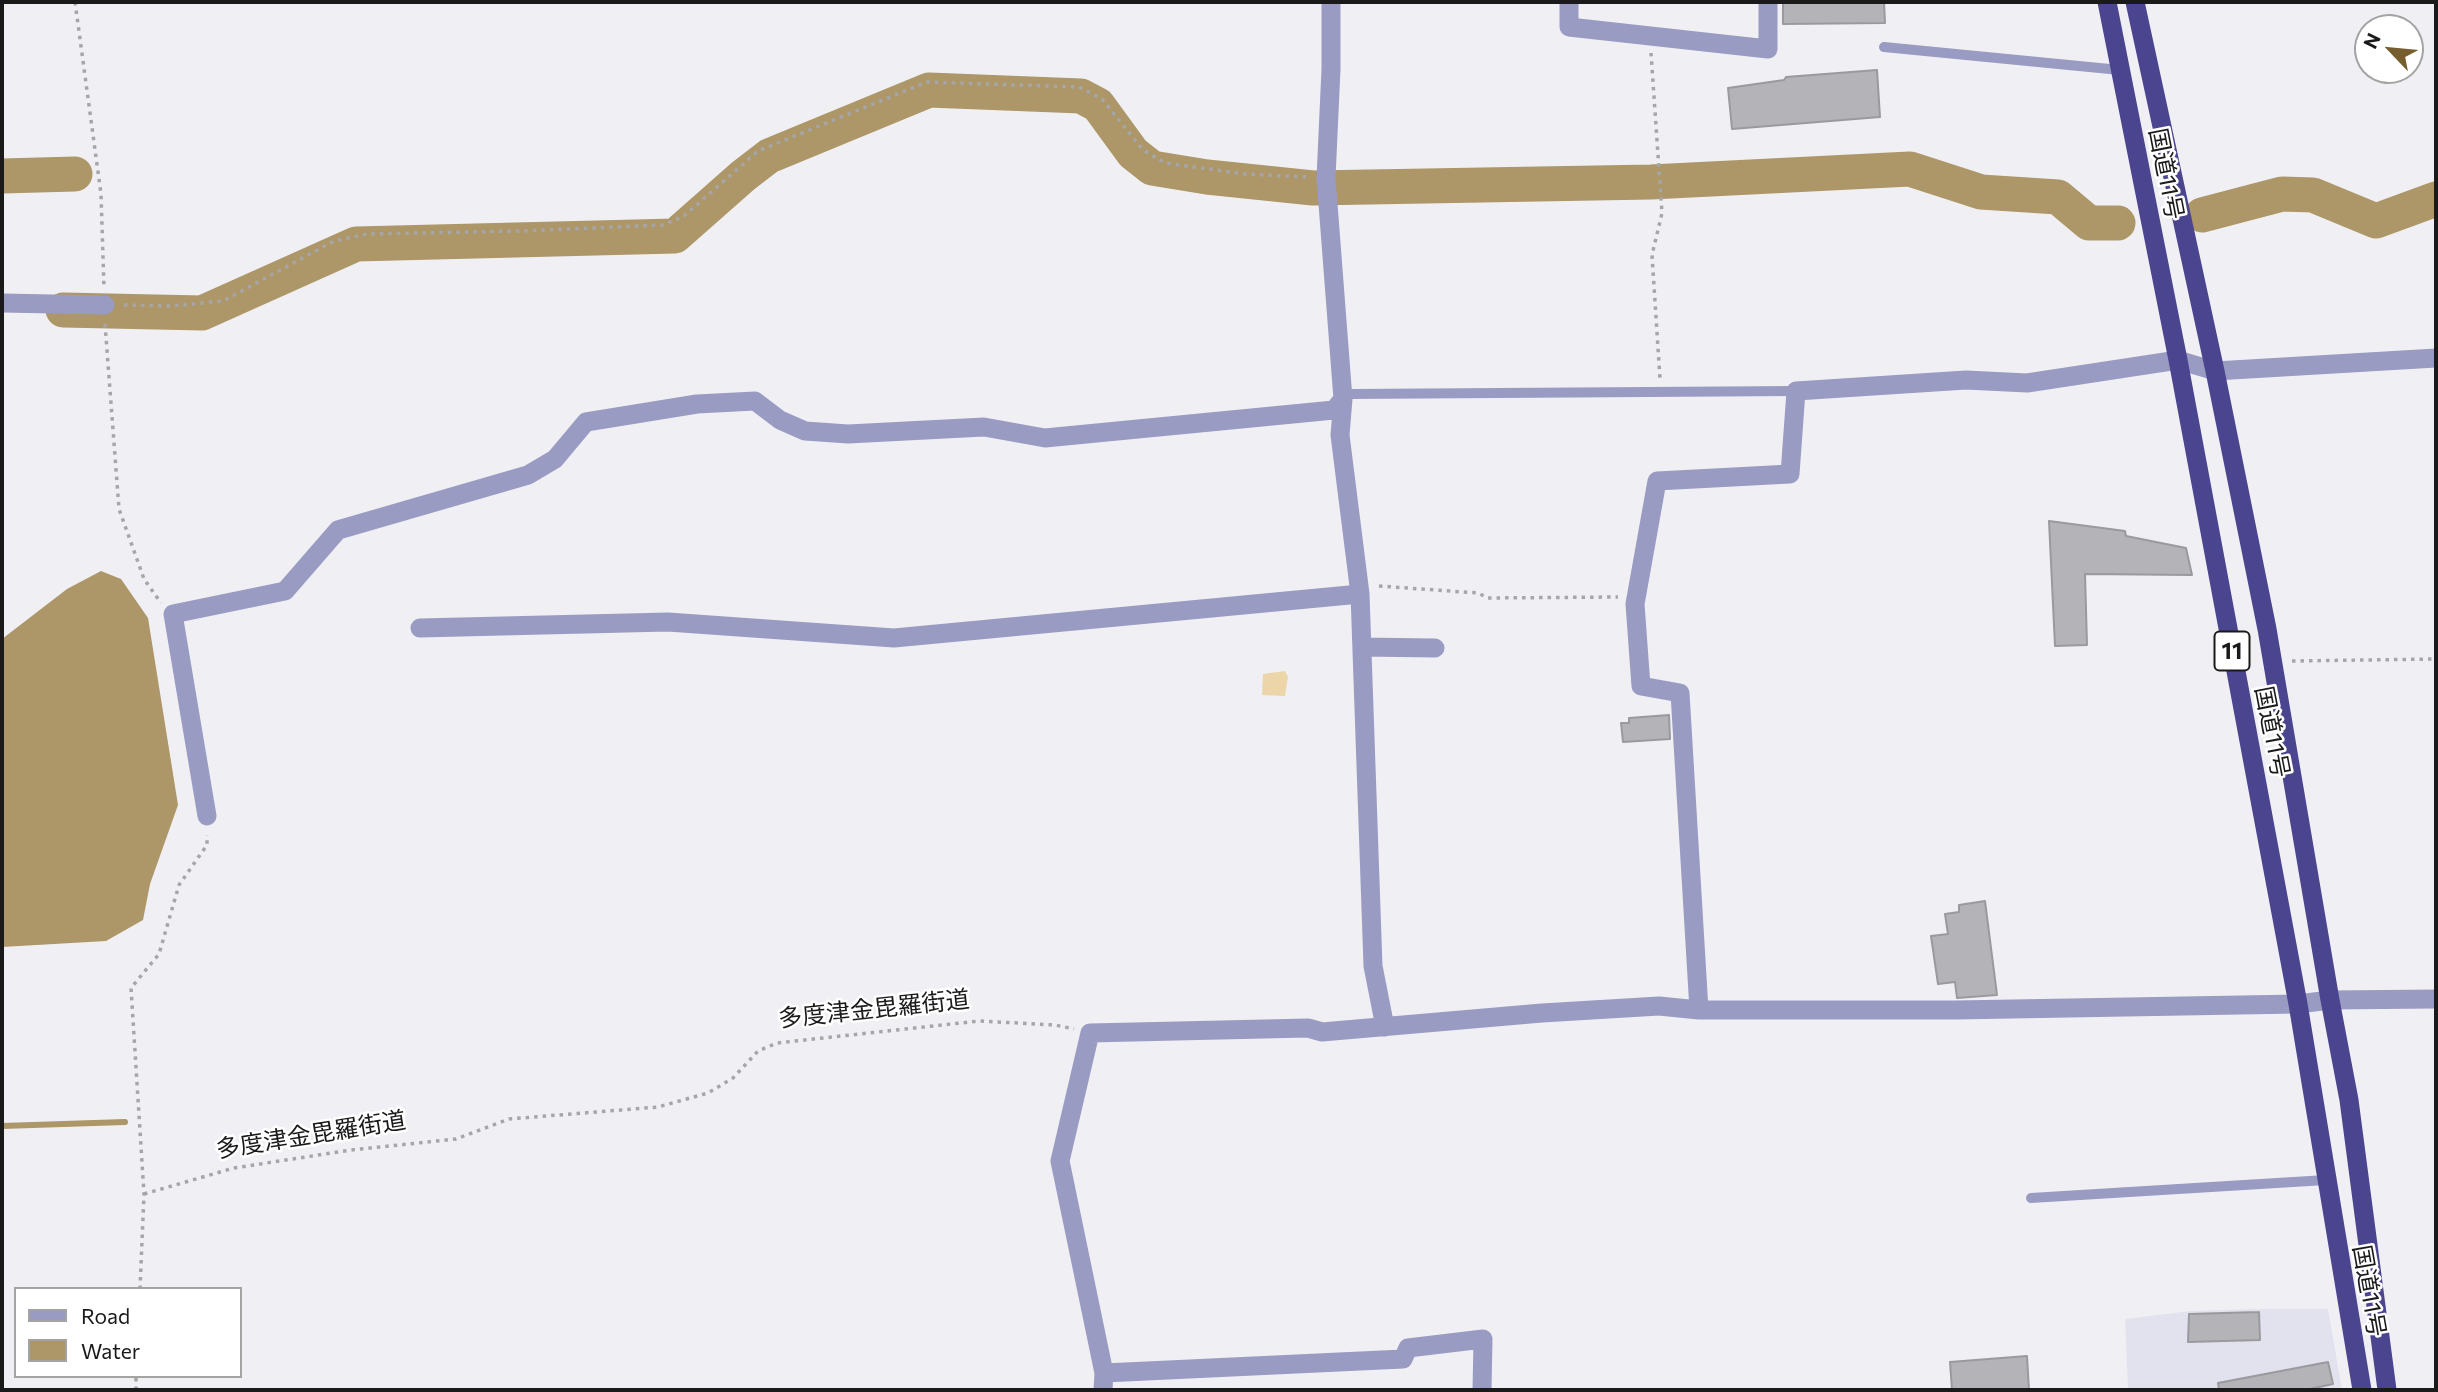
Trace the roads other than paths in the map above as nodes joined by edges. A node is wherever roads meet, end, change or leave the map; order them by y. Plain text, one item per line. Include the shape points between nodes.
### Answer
1 (1331, 2) edge
2 (1569, 2) edge
3 (1768, 2) edge
4 (2107, 2) edge
5 (2136, 2) edge
6 (1884, 47) dead end
7 (2120, 70) junction
8 (2, 303) edge
9 (105, 312) road end
10 (2436, 358) edge
11 (2178, 360) junction
12 (2215, 371) junction
13 (1796, 391) junction
14 (1345, 396) junction
15 (1360, 590) junction
16 (419, 628) dead end
17 (1363, 647) junction
18 (1435, 648) dead end
19 (207, 816) road end
20 (2436, 999) edge
21 (2330, 1000) junction
22 (2298, 1004) junction
23 (1699, 1010) junction
24 (1385, 1027) junction
25 (2326, 1180) junction
26 (2031, 1198) dead end
27 (1104, 1382) edge
28 (1482, 1390) edge
29 (2362, 1390) edge
30 (2387, 1390) edge

1 - 14 street via 1326,183
2 - 3 street via 1569,27 1768,49
4 - 7 highway, 国道11号 / 11
5 - 12 highway, 国道11号 / 11
6 - 7 lane
7 - 11 highway, 国道11号 / 11
8 - 9 street
10 - 12 street
11 - 12 street
11 - 13 street via 2027,383 1966,380
11 - 22 highway, 国道11号 / 11
12 - 21 highway, 国道11号 / 11 via 2272,661
13 - 14 lane
13 - 23 street via 1790,474 1657,481 1637,597 1641,686 1680,693
14 - 15 street via 1340,435
14 - 19 street via 1334,410 1045,438 984,427 848,434 804,430 780,420 755,401 697,404 586,422 555,459 528,475 338,530 285,591 173,614
15 - 16 street via 894,639 668,622
15 - 17 street
17 - 18 street
17 - 24 street via 1373,966
20 - 21 street
21 - 22 street
21 - 30 highway, 国道11号 / 11 via 2349,1100
22 - 23 street
22 - 25 highway, 国道11号 / 11
23 - 24 street via 1646,1007
24 - 27 street via 1322,1032 1308,1028 1090,1033 1060,1161
25 - 26 lane
25 - 29 highway, 国道11号 / 11
27 - 28 street via 1403,1359 1408,1348 1483,1339

